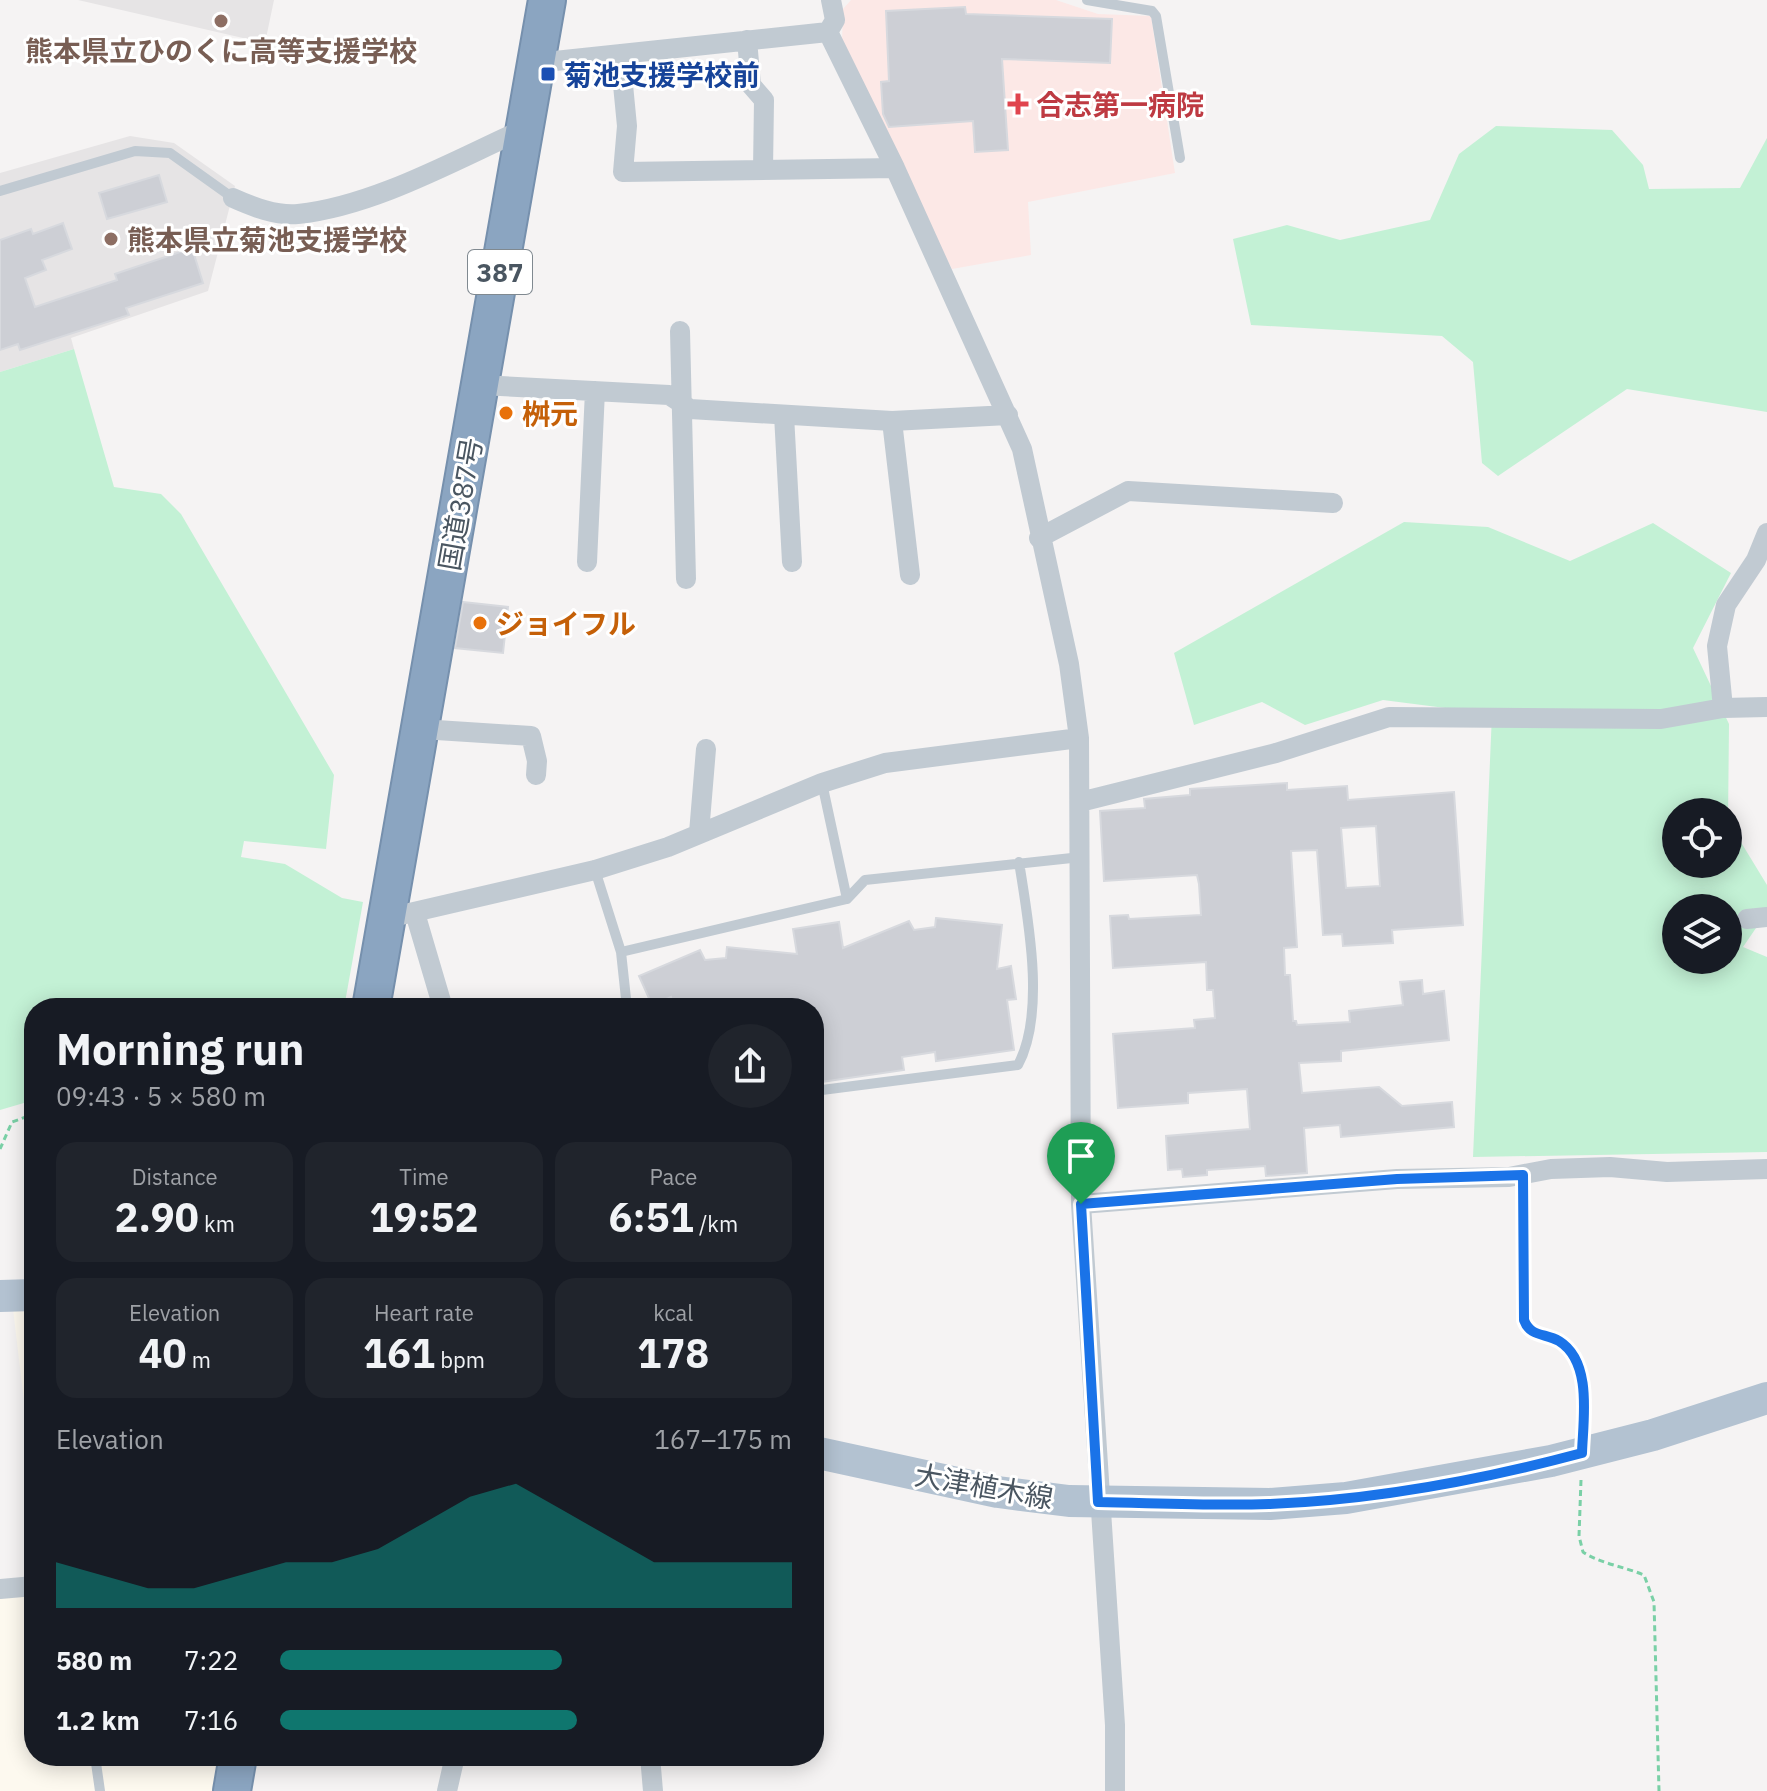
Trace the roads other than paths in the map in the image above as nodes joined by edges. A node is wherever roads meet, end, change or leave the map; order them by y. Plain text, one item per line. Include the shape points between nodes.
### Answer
1 (547, 0) edge
2 (831, 0) edge
3 (1087, 0) edge
4 (828, 32) junction
5 (747, 40) junction
6 (620, 54) junction
7 (536, 63) junction
8 (524, 129) junction
9 (1180, 158) dead end
10 (895, 168) junction
11 (763, 170) junction
12 (0, 191) edge
13 (233, 198) joint
14 (680, 331) dead end
15 (481, 385) junction
16 (595, 391) junction
17 (681, 402) junction
18 (784, 415) junction
19 (1008, 415) junction
20 (892, 421) junction
21 (1333, 503) dead end
22 (1767, 533) edge
23 (1039, 538) junction
24 (587, 562) dead end
25 (792, 562) dead end
26 (910, 575) dead end
27 (686, 579) dead end
28 (1767, 707) edge
29 (1723, 708) junction
30 (421, 729) junction
31 (1079, 738) junction
32 (706, 749) dead end
33 (536, 775) dead end
34 (822, 783) junction
35 (1080, 802) junction
36 (699, 833) junction
37 (1081, 857) junction
38 (1019, 862) junction
39 (595, 870) junction
40 (847, 899) junction
41 (401, 916) junction
42 (621, 952) junction
43 (374, 998) edge
44 (438, 998) edge
45 (626, 998) edge
46 (824, 1090) edge
47 (1767, 1169) edge
48 (1081, 1204) junction
49 (24, 1295) edge
50 (0, 1296) edge
51 (1767, 1398) edge
52 (824, 1454) edge
53 (1098, 1502) junction
54 (24, 1587) edge
55 (0, 1589) edge
56 (96, 1766) edge
57 (236, 1766) edge
58 (453, 1766) edge
59 (651, 1766) edge
60 (100, 1791) edge
61 (232, 1791) edge
62 (447, 1791) edge
63 (653, 1791) edge
64 (1115, 1791) edge

1 - 7 highway, 国道387号 / 387
2 - 4 street via 835,20
3 - 9 lane via 1156,16
4 - 5 street
4 - 10 street
5 - 6 street
5 - 11 street via 751,85 764,100
6 - 7 street
6 - 11 street via 627,126 623,172
7 - 8 highway, 国道387号 / 387
8 - 13 street via 346,204 296,214 257,209
8 - 15 highway, 国道387号 / 387
10 - 11 street
10 - 19 street
12 - 13 lane via 135,151 170,153
14 - 17 street
15 - 16 street
15 - 30 highway, 国道387号 / 387
16 - 17 street via 669,395
16 - 24 street
17 - 18 street via 690,409
17 - 27 street
18 - 20 street
18 - 25 street
19 - 20 street
19 - 23 street via 1022,449
20 - 26 street
21 - 23 street via 1128,491
22 - 29 street via 1726,605 1717,646
23 - 31 street via 1069,664
28 - 29 street
29 - 35 street via 1661,719 1389,717 1276,753
30 - 33 street via 531,736
30 - 41 highway, 国道387号 / 387
31 - 34 street via 885,763
31 - 35 street
32 - 36 street
34 - 36 street
34 - 40 lane
35 - 37 street
36 - 39 street
37 - 38 lane
37 - 48 street
38 - 40 lane via 865,880
38 - 46 lane via 1032,943 1029,1044 1018,1065
39 - 41 street
39 - 42 lane
40 - 42 lane
41 - 43 highway, 国道387号 / 387
41 - 44 street
42 - 45 lane
47 - 48 street via 1551,1169
48 - 53 street
49 - 50 main road
51 - 53 main road, 大津植木線 via 1582,1453 1346,1498 1270,1504
52 - 53 main road, 大津植木線 via 998,1492
53 - 64 street
54 - 55 street
56 - 60 lane
57 - 61 highway
58 - 62 street
59 - 63 street

